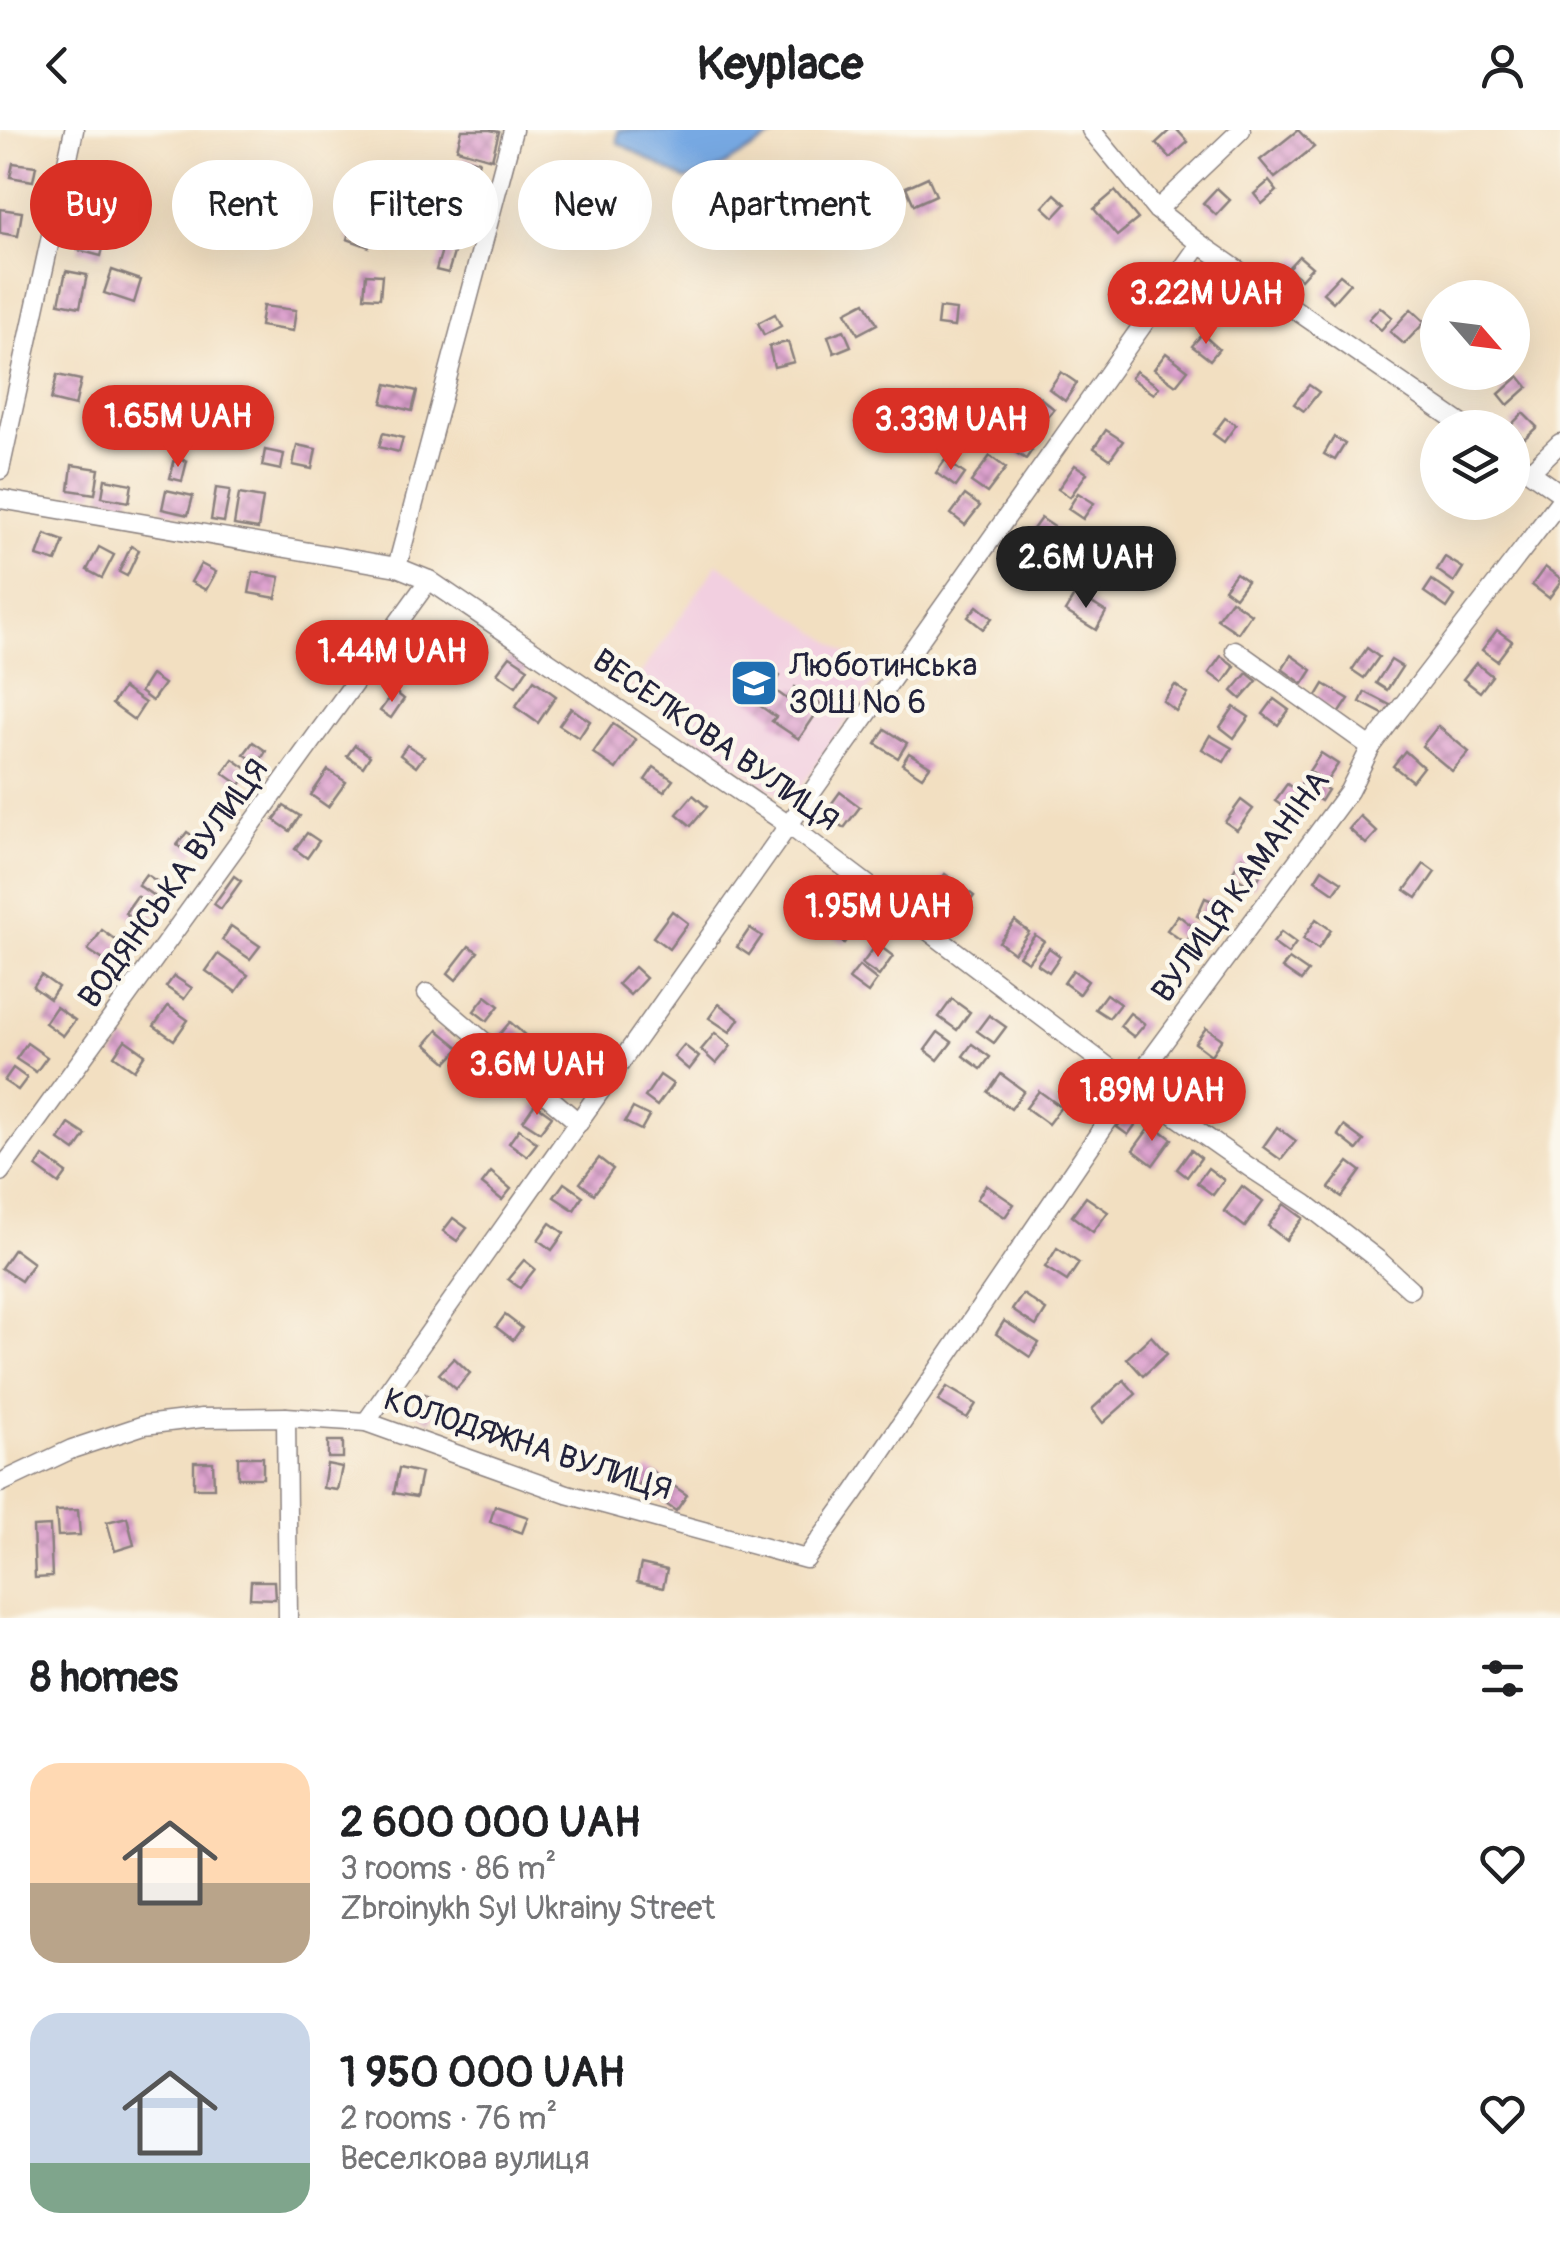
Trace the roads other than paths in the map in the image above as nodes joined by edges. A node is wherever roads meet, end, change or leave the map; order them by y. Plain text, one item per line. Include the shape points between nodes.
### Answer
1 (74, 130) edge
2 (513, 130) edge
3 (1091, 130) edge
4 (1242, 130) edge
5 (1157, 210) junction
6 (1200, 244) junction
7 (1441, 410) edge
8 (1560, 443) edge
9 (0, 470) edge
10 (1531, 471) joint
11 (1560, 493) edge
12 (0, 499) edge
13 (1560, 502) edge
14 (397, 567) junction
15 (430, 580) junction
16 (1235, 650) dead end
17 (1371, 747) junction
18 (790, 826) junction
19 (427, 993) dead end
20 (1132, 1085) junction
21 (579, 1123) junction
22 (0, 1172) edge
23 (1410, 1289) dead end
24 (286, 1417) junction
25 (366, 1422) junction
26 (0, 1483) edge
27 (806, 1558) joint
28 (288, 1618) edge

1 - 9 street
2 - 14 street
3 - 5 street
4 - 5 street
5 - 6 street
6 - 7 street
6 - 18 street
8 - 10 street
10 - 11 street
12 - 14 street, ВЕСЕЛКОВА ВУЛИЦЯ
13 - 17 street, ВУЛИЦЯ КАМАНІНА
14 - 15 street, ВЕСЕЛКОВА ВУЛИЦЯ
15 - 18 street, ВЕСЕЛКОВА ВУЛИЦЯ
15 - 22 street, ВОДЯНСЬКА ВУЛИЦЯ
16 - 17 street
17 - 20 street, ВУЛИЦЯ КАМАНІНА via 1349,792
18 - 20 street, ВЕСЕЛКОВА ВУЛИЦЯ
18 - 21 street
19 - 21 street
20 - 23 street, ВЕСЕЛКОВА ВУЛИЦЯ via 1306,1204
20 - 27 street, ВУЛИЦЯ КАМАНІНА
21 - 25 street
24 - 25 street, КОЛОДЯЖНА ВУЛИЦЯ
24 - 26 street, КОЛОДЯЖНА ВУЛИЦЯ via 144,1425
24 - 28 street
25 - 27 street, КОЛОДЯЖНА ВУЛИЦЯ via 567,1494

